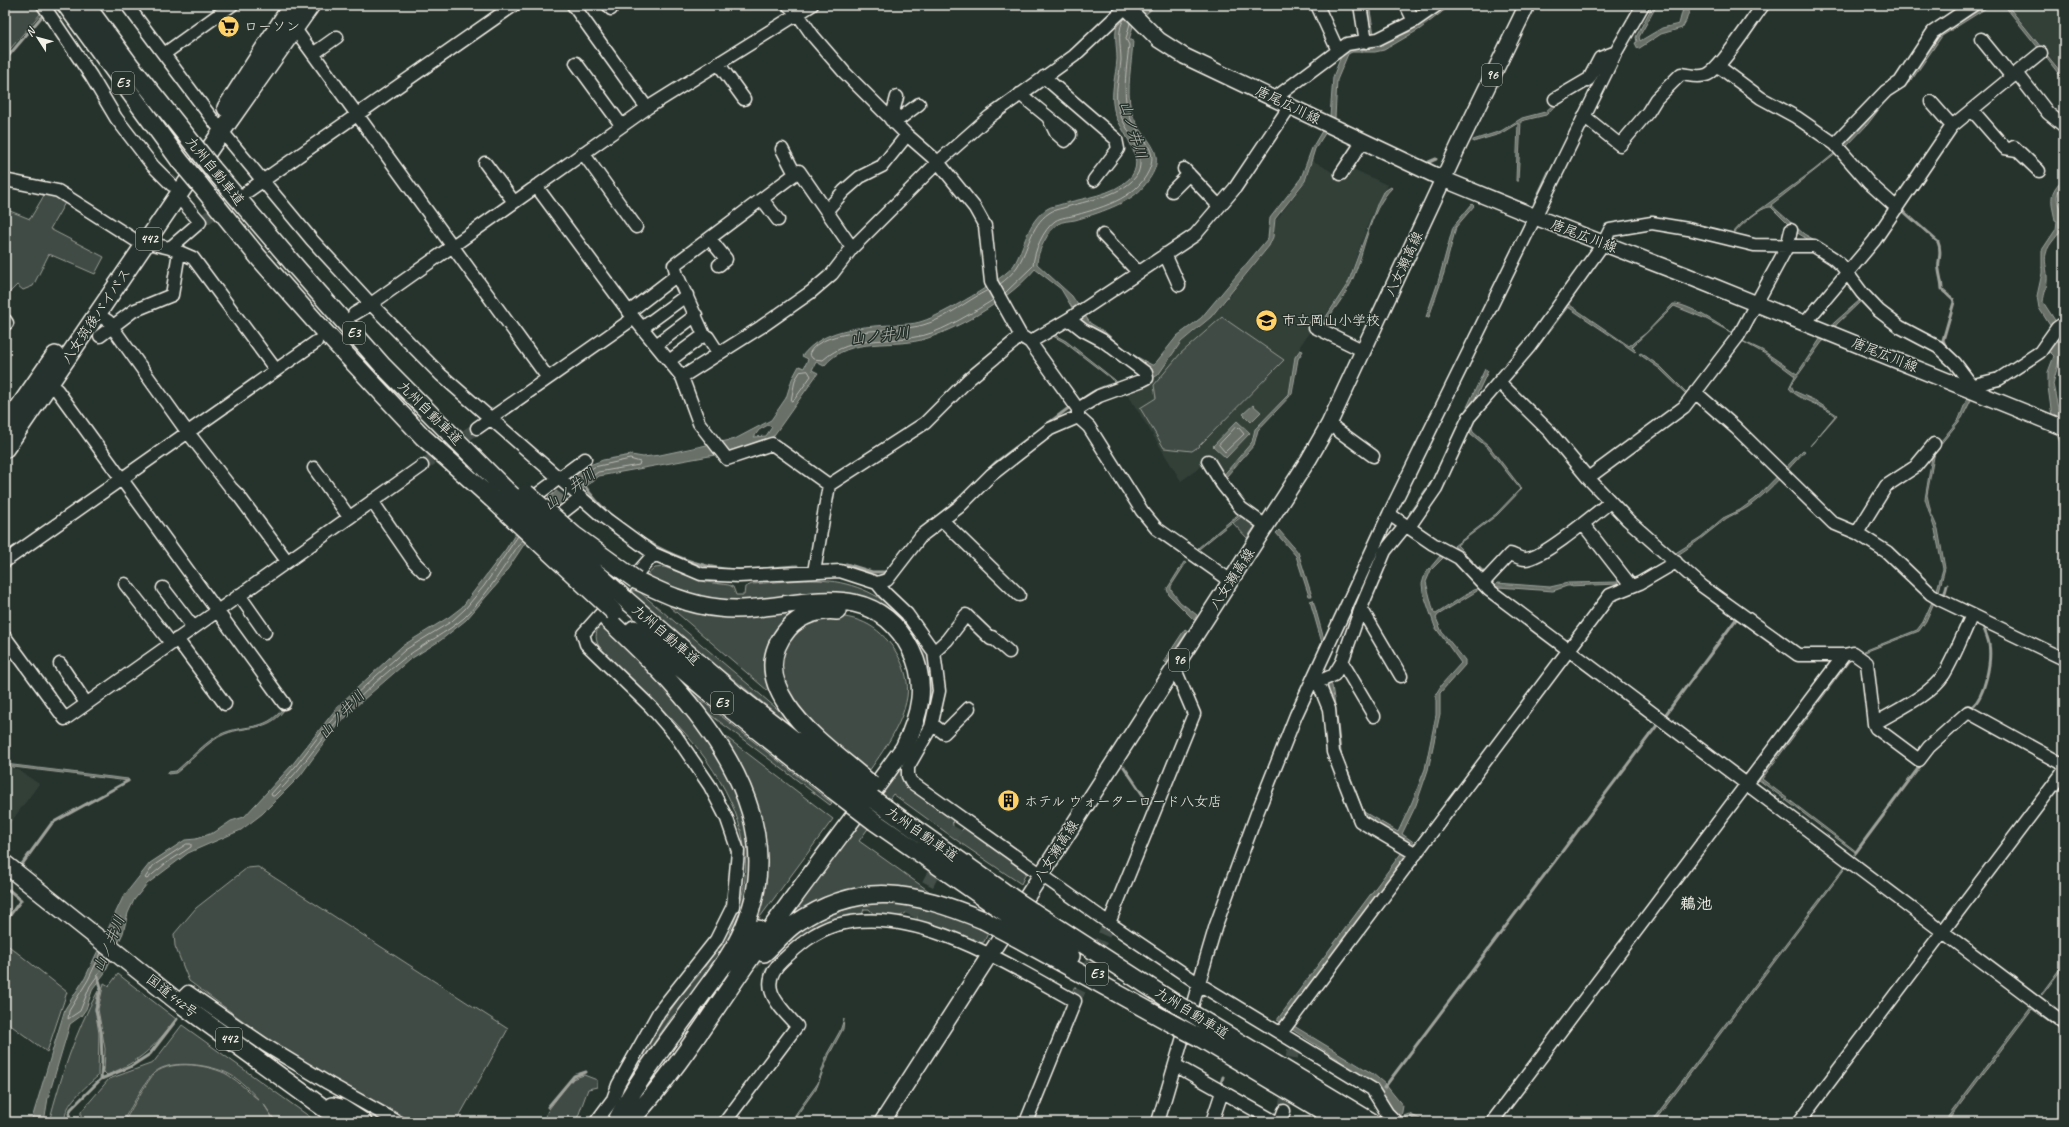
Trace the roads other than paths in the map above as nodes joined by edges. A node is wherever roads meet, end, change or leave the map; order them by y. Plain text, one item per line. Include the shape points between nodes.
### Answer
1 (43, 5) edge
2 (66, 5) edge
3 (86, 5) edge
4 (127, 5) edge
5 (232, 5) edge
6 (311, 5) edge
7 (514, 5) edge
8 (573, 5) edge
9 (788, 5) edge
10 (812, 5) edge
11 (1317, 5) edge
12 (1360, 5) edge
13 (1406, 5) edge
14 (1437, 5) edge
15 (1526, 5) edge
16 (1643, 5) edge
17 (1763, 5) edge
18 (1967, 6) edge
19 (1126, 7) edge
20 (285, 8) edge
21 (798, 13) junction
22 (1414, 21) junction
23 (295, 29) junction
24 (337, 37) dead end
25 (1981, 39) dead end
26 (1366, 42) junction
27 (1338, 51) junction
28 (1616, 52) junction
29 (2041, 53) dead end
30 (164, 54) junction
31 (313, 54) junction
32 (576, 63) dead end
33 (718, 63) junction
34 (1718, 66) junction
35 (2014, 75) junction
36 (1044, 77) junction
37 (1020, 94) junction
38 (897, 97) dead end
39 (1275, 98) junction
40 (744, 99) dead end
41 (1555, 99) dead end
42 (1930, 102) dead end
43 (919, 104) dead end
44 (1290, 106) junction
45 (647, 108) junction
46 (1972, 110) junction
47 (358, 115) junction
48 (1584, 116) junction
49 (1048, 117) dead end
50 (893, 121) junction
51 (622, 126) junction
52 (1952, 126) junction
53 (2064, 126) edge
54 (219, 127) junction
55 (907, 135) junction
56 (1363, 141) junction
57 (1835, 144) junction
58 (782, 149) dead end
59 (583, 154) junction
60 (938, 162) junction
61 (485, 163) dead end
62 (2039, 171) dead end
63 (795, 174) junction
64 (1341, 174) dead end
65 (1443, 179) junction
66 (5, 180) edge
67 (1094, 180) dead end
68 (263, 182) junction
69 (172, 185) junction
70 (536, 186) junction
71 (248, 191) tunnel mouth
72 (1172, 191) dead end
73 (762, 199) junction
74 (183, 202) dead end
75 (514, 202) junction
76 (1219, 206) junction
77 (1898, 208) junction
78 (827, 210) junction
79 (1534, 217) junction
80 (778, 220) dead end
81 (636, 227) dead end
82 (1791, 230) dead end
83 (1103, 235) dead end
84 (710, 239) junction
85 (141, 241) junction
86 (1603, 244) junction
87 (452, 246) junction
88 (1787, 246) junction
89 (852, 248) junction
90 (175, 250) junction
91 (1164, 254) junction
92 (719, 265) dead end
93 (1850, 270) junction
94 (1138, 272) junction
95 (678, 275) junction
96 (1179, 285) dead end
97 (686, 295) junction
98 (371, 304) junction
99 (1757, 304) junction
100 (97, 314) junction
101 (354, 314) dead end
102 (632, 315) junction
103 (696, 315) junction
104 (1075, 315) junction
105 (1805, 323) junction
106 (112, 327) junction
107 (1314, 327) dead end
108 (2059, 327) edge
109 (642, 328) junction
110 (704, 335) junction
111 (100, 336) dead end
112 (1025, 339) junction
113 (316, 342) dead end
114 (656, 345) junction
115 (1358, 348) dead end
116 (719, 354) junction
117 (669, 361) junction
118 (276, 370) junction
119 (682, 377) junction
120 (548, 378) junction
121 (1499, 382) junction
122 (57, 390) dead end
123 (1972, 390) junction
124 (1695, 392) junction
125 (1078, 413) junction
126 (490, 419) junction
127 (1329, 424) junction
128 (2060, 426) edge
129 (5, 427) edge
130 (477, 428) tunnel mouth
131 (189, 432) junction
132 (1934, 444) dead end
133 (5, 449) edge
134 (1373, 456) dead end
135 (585, 458) dead end
136 (1208, 461) dead end
137 (422, 466) tunnel mouth
138 (314, 468) dead end
139 (1588, 478) junction
140 (122, 479) junction
141 (561, 480) junction
142 (509, 485) junction
143 (829, 485) junction
144 (580, 496) junction
145 (372, 501) junction
146 (1610, 502) junction
147 (515, 511) dead end
148 (1389, 514) junction
149 (349, 517) junction
150 (942, 520) junction
151 (1583, 524) junction
152 (1266, 526) junction
153 (1407, 526) junction
154 (541, 528) dead end
155 (1857, 533) junction
156 (654, 554) junction
157 (5, 561) edge
158 (287, 561) junction
159 (1676, 562) junction
160 (424, 572) dead end
161 (814, 572) junction
162 (1230, 581) junction
163 (877, 583) junction
164 (1484, 583) junction
165 (125, 584) dead end
166 (1631, 586) junction
167 (163, 588) dead end
168 (239, 595) junction
169 (1019, 595) dead end
170 (1361, 608) junction
171 (218, 610) junction
172 (610, 615) junction
173 (1972, 615) junction
174 (194, 627) junction
175 (265, 632) dead end
176 (5, 637) edge
177 (174, 641) junction
178 (1568, 650) junction
179 (934, 652) junction
180 (1009, 652) dead end
181 (1844, 656) junction
182 (2064, 659) edge
183 (1342, 662) junction
184 (60, 664) dead end
185 (1174, 667) junction
186 (1401, 676) dead end
187 (1316, 682) junction
188 (86, 703) junction
189 (284, 703) dead end
190 (225, 704) dead end
191 (969, 708) dead end
192 (1374, 716) dead end
193 (932, 724) junction
194 (1874, 724) junction
195 (2064, 765) edge
196 (843, 770) junction
197 (2064, 772) edge
198 (1748, 785) junction
199 (1411, 850) junction
200 (5, 864) edge
201 (1042, 874) junction
202 (1027, 919) junction
203 (1109, 923) junction
204 (1943, 932) junction
205 (990, 955) junction
206 (720, 969) junction
207 (735, 981) junction
208 (1199, 984) junction
209 (178, 1002) junction
210 (2064, 1023) edge
211 (1281, 1033) junction
212 (1175, 1065) junction
213 (1222, 1092) junction
214 (316, 1103) junction
215 (1335, 1112) edge
216 (1390, 1119) edge
217 (343, 1122) edge
218 (363, 1122) edge
219 (398, 1122) edge
220 (596, 1122) edge
221 (616, 1122) edge
222 (630, 1122) edge
223 (725, 1122) edge
224 (882, 1122) edge
225 (1026, 1122) edge
226 (1158, 1122) edge
227 (1212, 1122) edge
228 (1276, 1122) edge
229 (1372, 1122) edge
230 (1492, 1122) edge
231 (1799, 1122) edge

1 - 69 street via 116,118 153,166
2 - 172 highway, 九州自動車道 / E3, bridge via 180,161 259,258 322,329 423,437
3 - 142 highway, 九州自動車道 / E3, bridge via 212,168 383,366
4 - 30 street
5 - 30 street
6 - 23 highway, 八女筑後バイパス / 442
7 - 47 street
8 - 45 street
9 - 21 street
10 - 21 street
11 - 27 street
12 - 26 street
13 - 22 street
14 - 22 street
15 - 65 main road, 八女瀬高線 / 96
16 - 28 street
17 - 34 street
18 - 57 street via 1933,32 1900,82 1886,91
19 - 36 street via 1074,56
19 - 39 main road, 唐尾広川線 via 1158,40 1184,56
20 - 54 highway, 八女筑後バイパス / 442
21 - 33 street
21 - 50 street via 813,36 845,73
22 - 26 street via 1378,40
23 - 31 street
23 - 54 highway, 八女筑後バイパス / 442
24 - 31 street
25 - 35 street
26 - 27 street via 1347,44
27 - 39 street
28 - 41 street via 1600,58 1589,79
28 - 48 street
29 - 35 street
30 - 54 street
31 - 47 street
32 - 51 street
33 - 40 street
33 - 45 street
34 - 48 street via 1707,75 1681,74 1656,99 1620,145
34 - 57 street via 1761,98 1796,117
35 - 46 street
35 - 53 street
36 - 37 street
36 - 67 street via 1116,139 1118,149
37 - 49 street
37 - 60 street via 989,117
38 - 50 street
39 - 44 main road, 唐尾広川線
42 - 52 street
43 - 50 street
44 - 56 main road, 唐尾広川線
44 - 76 street
45 - 51 street
46 - 52 street
46 - 62 street via 2005,148 2016,148
47 - 68 street
47 - 87 street
48 - 79 street
50 - 55 street
51 - 59 street
52 - 77 street
54 - 68 street
54 - 69 highway, 八女筑後バイパス / 442
54 - 85 highway, 八女筑後バイパス / 442
55 - 60 street
55 - 78 street via 882,166 860,177
56 - 64 street
56 - 65 main road, 唐尾広川線
57 - 77 street via 1869,183
58 - 63 street
59 - 70 street
59 - 81 street
60 - 89 street
60 - 112 street via 975,208 985,226 991,282
61 - 75 street
63 - 73 street
63 - 78 street via 799,171
65 - 79 main road, 唐尾広川線
65 - 127 main road, 八女瀬高線 / 96
66 - 85 street via 58,191
68 - 71 street
68 - 98 street
69 - 85 highway, 八女筑後バイパス / 442
70 - 75 street
70 - 102 street
72 - 76 street via 1187,172
73 - 80 street
73 - 84 street
74 - 90 street via 202,221
75 - 87 street
76 - 91 street via 1195,235
77 - 93 street
78 - 89 street
79 - 86 main road, 唐尾広川線
79 - 148 street
82 - 88 street
83 - 94 street
84 - 92 street via 726,259
84 - 95 street via 674,265
85 - 90 street
85 - 100 highway, 八女筑後バイパス / 442
85 - 129 highway, 八女筑後バイパス / 442
86 - 88 street via 1610,230 1652,223 1754,245
86 - 99 main road, 唐尾広川線
86 - 121 street via 1529,347
87 - 98 street
87 - 120 street
88 - 93 street via 1814,246
88 - 99 street
89 - 116 street via 832,274 811,292
90 - 106 street via 172,295 133,311
90 - 118 street via 193,258
91 - 94 street
91 - 96 street
93 - 105 street
93 - 123 street via 1862,293 1879,311 1900,327 1938,347 1955,362
94 - 104 street
95 - 97 street
95 - 102 street
97 - 103 street
97 - 109 street
98 - 101 street
98 - 126 street via 441,375
99 - 105 main road, 唐尾広川線
99 - 124 street via 1739,336
100 - 106 street
100 - 133 highway, 八女筑後バイパス / 442
102 - 109 street
102 - 120 street
103 - 110 street
103 - 114 street
104 - 112 street
104 - 125 street via 1083,330 1102,340 1146,373 1143,380 1099,396
105 - 123 main road, 唐尾広川線
106 - 111 street
106 - 131 street
107 - 115 street
108 - 123 street via 2040,352 1999,378 1978,384
109 - 114 street
110 - 116 street
110 - 117 street
112 - 125 street
112 - 143 street via 969,379 925,423
113 - 118 street
114 - 117 street
116 - 119 street
117 - 119 street
118 - 131 street
119 - 143 street via 699,423 728,460 772,444
120 - 126 street
121 - 139 street via 1549,431
121 - 153 street via 1469,417 1436,488
122 - 140 street
123 - 128 main road, 唐尾広川線
124 - 139 street via 1684,407
124 - 155 street via 1736,428 1833,523
125 - 150 street via 1050,429 1016,454
125 - 162 street via 1142,512 1156,528
126 - 130 street
126 - 141 street
127 - 134 street
127 - 152 main road, 八女瀬高線 / 96
131 - 140 street
131 - 158 street
132 - 155 street via 1915,467 1886,486
135 - 141 street
136 - 152 street via 1241,508
137 - 145 street
138 - 149 street
139 - 146 street
140 - 157 street
140 - 171 street
141 - 144 street
141 - 147 street
142 - 196 highway, 九州自動車道 / E3, bridge via 624,598 735,694
142 - 207 highway, bridge via 636,580 672,598 720,609 826,600 861,605 876,612 899,632 916,659 921,678 920,711 904,748
143 - 161 street
144 - 154 street
144 - 156 street via 602,516
145 - 149 street
145 - 160 street via 414,562
146 - 151 street
146 - 159 street
148 - 153 street
148 - 187 street
149 - 158 street
150 - 163 street via 921,536 888,580
150 - 169 street
151 - 164 street via 1537,555 1525,559 1510,554
151 - 166 street
152 - 162 main road, 八女瀬高線 / 96
153 - 164 street via 1458,558
153 - 170 street via 1385,551
155 - 173 street via 1887,552 1931,594
156 - 161 street via 701,574 739,576
156 - 220 street via 583,634 584,638 586,644 676,736 710,786 727,819 738,851 737,880 733,906 716,940 659,1012 618,1085 613,1099
158 - 168 street
159 - 166 street
159 - 181 street via 1702,586 1798,655
161 - 163 street via 840,571
162 - 185 main road, 八女瀬高線 / 96
163 - 179 street via 907,614
164 - 178 street via 1489,590
165 - 177 street
166 - 178 street via 1610,595
167 - 174 street
168 - 171 street
168 - 175 street
170 - 183 street
170 - 186 street
171 - 174 street
171 - 189 street
172 - 202 highway, 九州自動車道 / E3, bridge via 875,822 1000,909
172 - 206 highway via 692,706 733,769 747,799 758,844 758,872 748,918 740,937
173 - 182 street
173 - 194 street via 1944,674 1936,684
174 - 177 street
176 - 188 street via 65,719
177 - 188 street
177 - 190 street
178 - 198 street
178 - 199 street
179 - 180 street via 966,615
179 - 193 street via 939,691
181 - 194 street via 1853,653 1867,663
181 - 198 street
183 - 187 street via 1334,675
183 - 192 street
184 - 188 street
185 - 201 main road, 八女瀬高線 / 96
185 - 203 street via 1194,714
187 - 199 street via 1329,710 1333,752 1360,820
187 - 208 street via 1296,715 1257,813 1216,925
191 - 193 street via 944,733
193 - 201 street via 908,767 911,782 960,823
194 - 195 street via 1919,760 1929,747 1968,712
196 - 202 highway, 九州自動車道 / E3, bridge via 1014,893
196 - 206 highway via 796,719 777,689 774,669 779,640 800,618 814,612 829,610 850,613 870,621 885,631 898,646 907,663 911,680 907,720 892,747 841,818 750,939
197 - 204 street
198 - 204 street
198 - 230 street
199 - 211 street
200 - 209 highway, 国道442号 / 442
201 - 203 street
201 - 205 main road, 八女瀬高線 / 96
202 - 207 highway, bridge via 982,920 909,896 870,895 849,898 819,910 794,925
202 - 215 highway, 九州自動車道 / E3, bridge via 1171,1023
202 - 215 highway, 九州自動車道 / E3, bridge via 1080,942 1209,1024
203 - 208 street
204 - 210 street
204 - 231 street
205 - 223 street via 908,921 861,920 835,925 818,932 781,962 772,976 770,989 773,998 797,1026
205 - 224 main road, 八女瀬高線 / 96
205 - 225 street via 1075,1002
206 - 221 highway via 633,1089
207 - 222 highway via 651,1100
208 - 211 street
208 - 212 street
209 - 214 highway, 国道442号 / 442
209 - 219 street via 188,992 265,1045
211 - 216 street via 1294,1046 1372,1089
212 - 213 street
212 - 226 street
213 - 227 street
213 - 228 street
214 - 217 highway, 国道442号 / 442
214 - 218 highway via 341,1108
215 - 229 highway, 九州自動車道 / E3

